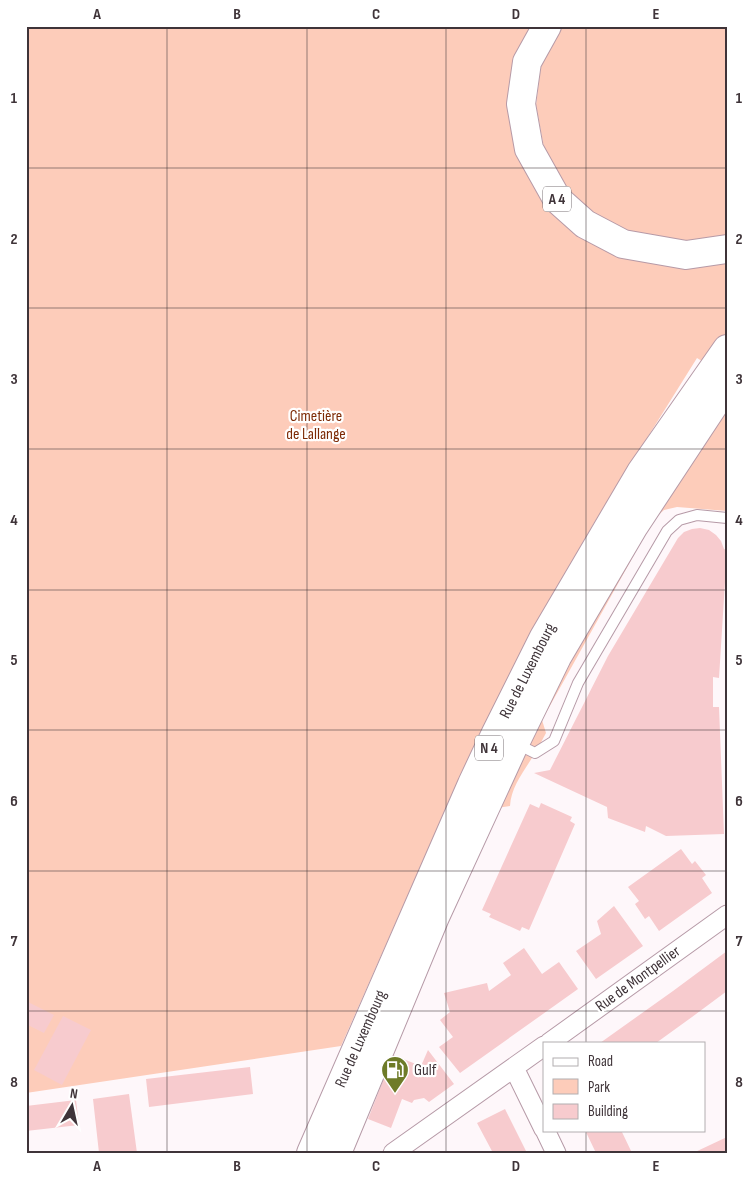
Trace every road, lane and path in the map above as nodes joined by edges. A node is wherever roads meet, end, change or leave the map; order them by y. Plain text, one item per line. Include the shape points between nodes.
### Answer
1 (547, 26) edge
2 (727, 249) edge
3 (722, 367) edge
4 (727, 518) edge
5 (505, 739) junction
6 (727, 915) edge
7 (550, 1042) edge
8 (543, 1047) edge
9 (514, 1068) junction
10 (543, 1126) edge
11 (546, 1132) edge
12 (323, 1148) edge
13 (393, 1153) edge
14 (556, 1153) edge

1 - 2 main road, A 4 via 527,62 521,104 529,149 557,199 585,224 622,244 686,255
3 - 5 main road, Rue de Luxembourg / N 4 via 634,526 557,658
3 - 5 main road, Rue de Luxembourg / N 4 via 641,472 544,637
4 - 5 lane via 697,515 679,520 667,531 578,683 554,741 535,753
5 - 12 main road, Rue de Luxembourg / N 4 via 436,917
6 - 7 street, Rue de Montpellier
8 - 9 street
9 - 10 street
9 - 13 street
11 - 14 street

